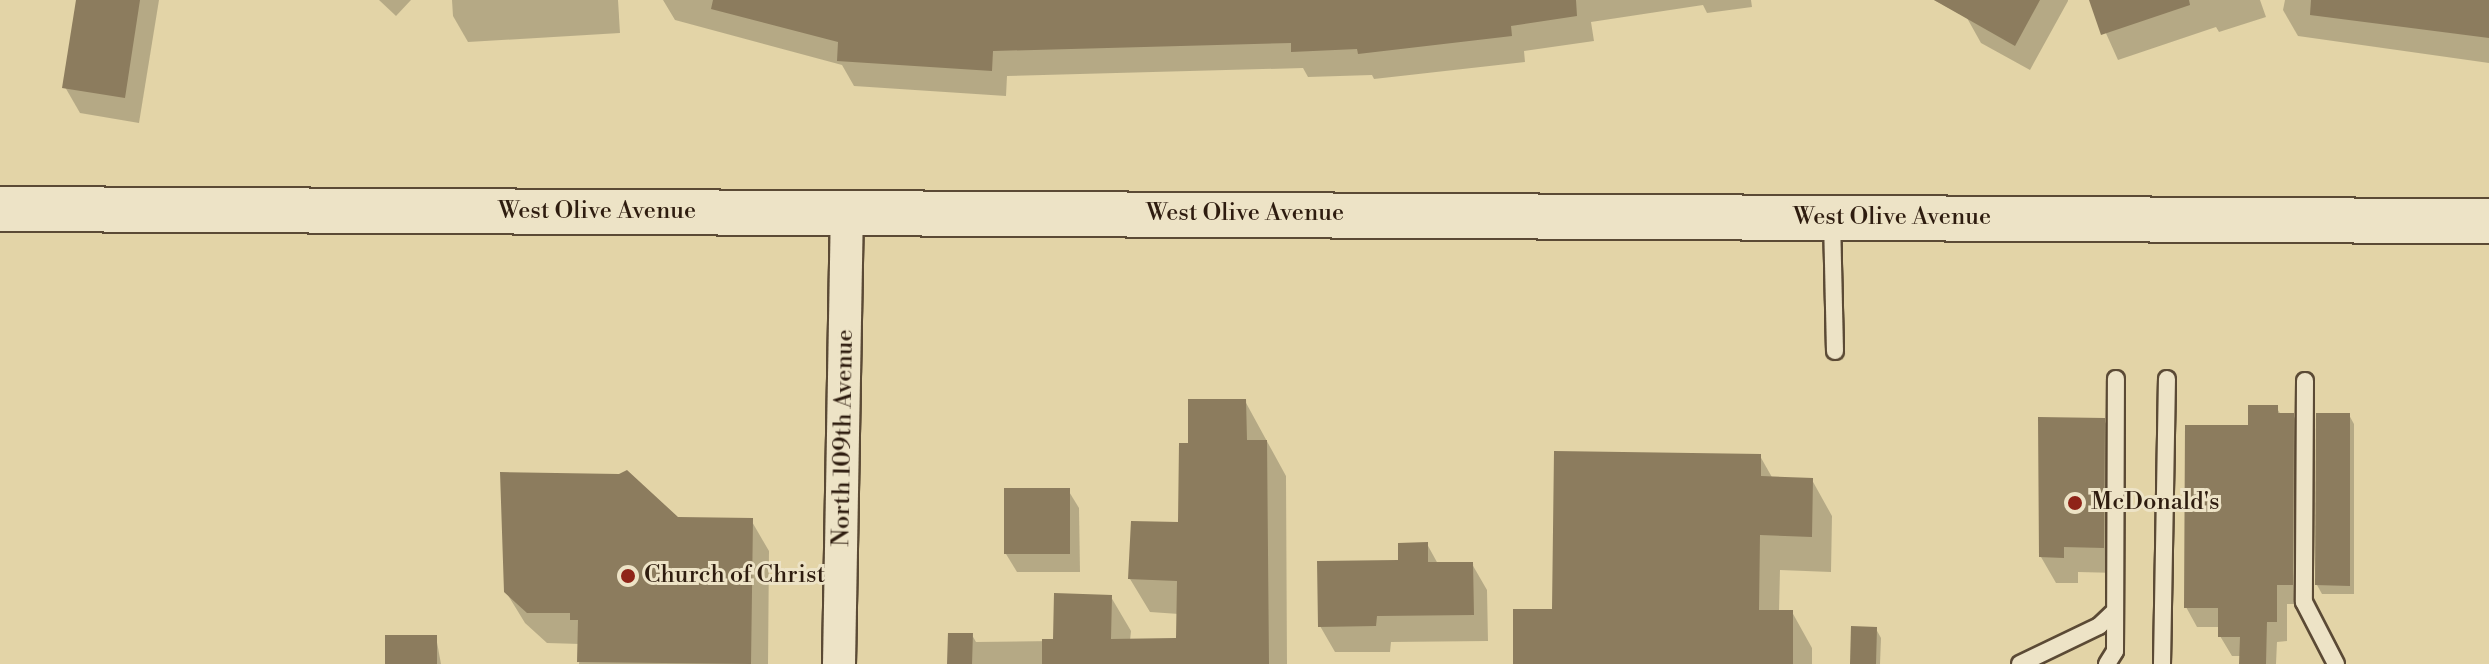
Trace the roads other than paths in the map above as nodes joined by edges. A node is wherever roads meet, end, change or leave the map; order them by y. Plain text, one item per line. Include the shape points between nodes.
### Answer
1 (0, 209) edge
2 (847, 213) junction
3 (1832, 218) junction
4 (2489, 221) edge
5 (1835, 351) dead end
6 (2116, 379) dead end
7 (2167, 379) dead end
8 (2305, 381) dead end
9 (2112, 614) junction
10 (839, 664) edge
11 (2020, 664) edge
12 (2107, 664) edge
13 (2162, 664) edge
14 (2336, 664) edge

1 - 2 main road, West Olive Avenue
2 - 3 main road, West Olive Avenue
2 - 10 street, North 109th Avenue
3 - 4 main road, West Olive Avenue
3 - 5 lane
6 - 9 lane
7 - 13 lane
8 - 14 lane via 2304,602
9 - 11 lane via 2099,626
9 - 12 lane via 2115,651

